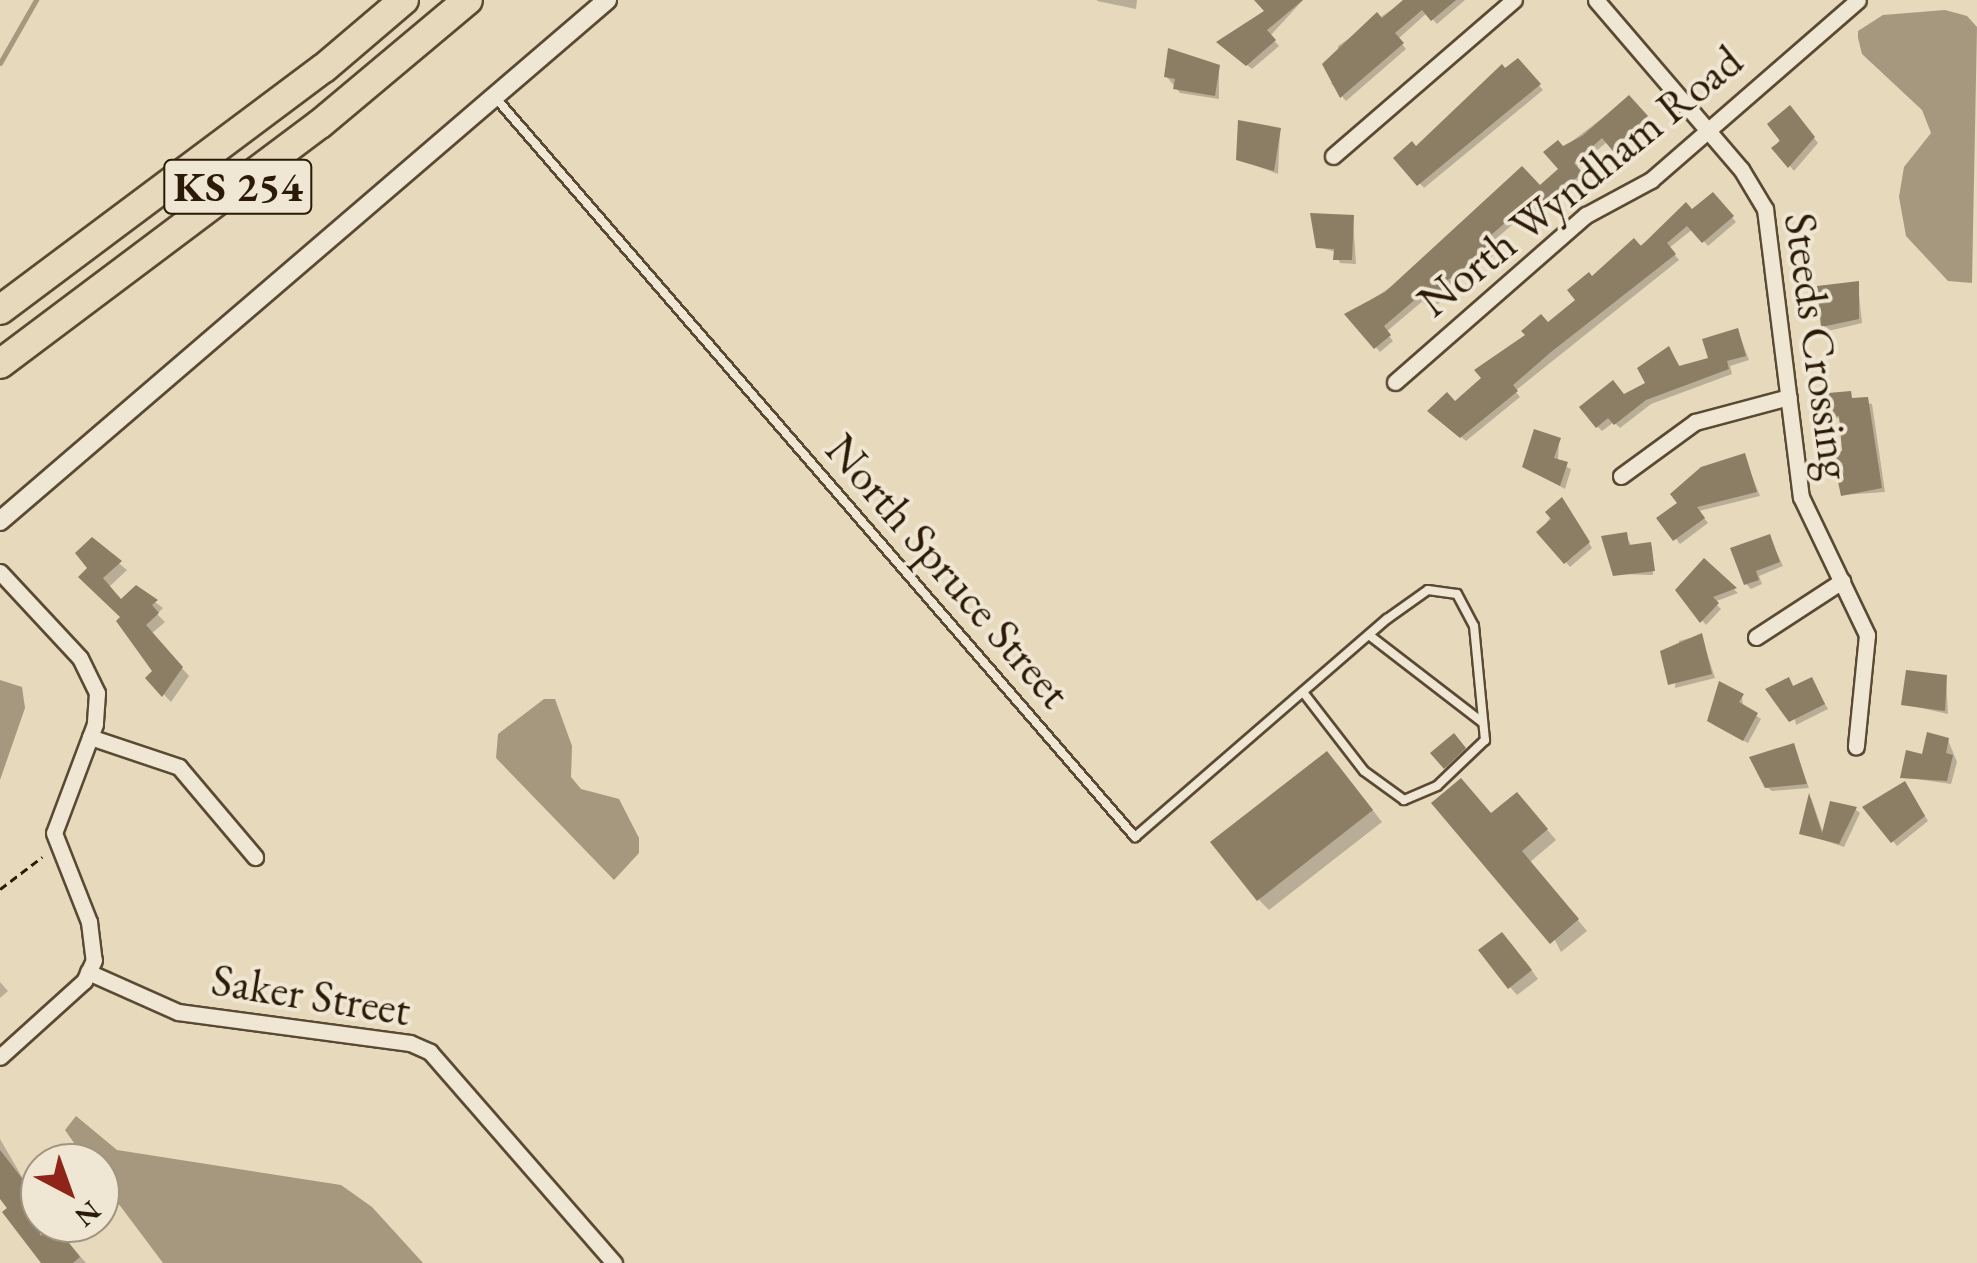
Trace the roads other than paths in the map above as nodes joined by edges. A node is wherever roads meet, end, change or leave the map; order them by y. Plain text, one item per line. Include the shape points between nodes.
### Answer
1 (404, 0) edge
2 (468, 0) edge
3 (607, 0) edge
4 (1514, 0) edge
5 (1596, 0) edge
6 (1858, 0) edge
7 (494, 96) junction
8 (1708, 129) junction
9 (1334, 156) dead end
10 (0, 310) edge
11 (0, 364) edge
12 (1396, 382) dead end
13 (1788, 398) junction
14 (1620, 476) dead end
15 (0, 521) edge
16 (0, 572) edge
17 (1842, 581) junction
18 (1369, 635) junction
19 (1756, 636) dead end
20 (1303, 692) junction
21 (1482, 722) junction
22 (90, 737) junction
23 (1856, 746) dead end
24 (255, 857) dead end
25 (88, 972) junction
26 (0, 1056) edge
27 (614, 1263) edge

1 - 10 highway, KS 254 via 324,68
2 - 11 highway, KS 254 via 320,124
3 - 7 street
4 - 9 street
5 - 8 street, Steeds Crossing
6 - 8 street, North Wyndham Road
7 - 15 street
7 - 20 lane, North Spruce Street via 1135,837
8 - 12 street, North Wyndham Road via 1636,190 1586,215
8 - 13 street, Steeds Crossing via 1750,182 1770,225
13 - 14 street via 1695,422
13 - 17 street, Steeds Crossing via 1800,497
16 - 22 street via 91,673 97,693
17 - 19 street
17 - 23 street, Steeds Crossing via 1867,635
18 - 20 lane, North Spruce Street
18 - 21 lane
18 - 21 lane, North Spruce Street via 1428,590 1457,594 1474,626
20 - 21 lane via 1364,772 1404,800 1437,786 1477,753 1485,740
22 - 24 street via 179,767
22 - 25 street via 54,834 90,922 94,960
25 - 26 street
25 - 27 street, Saker Street via 178,1012 396,1040 430,1052

